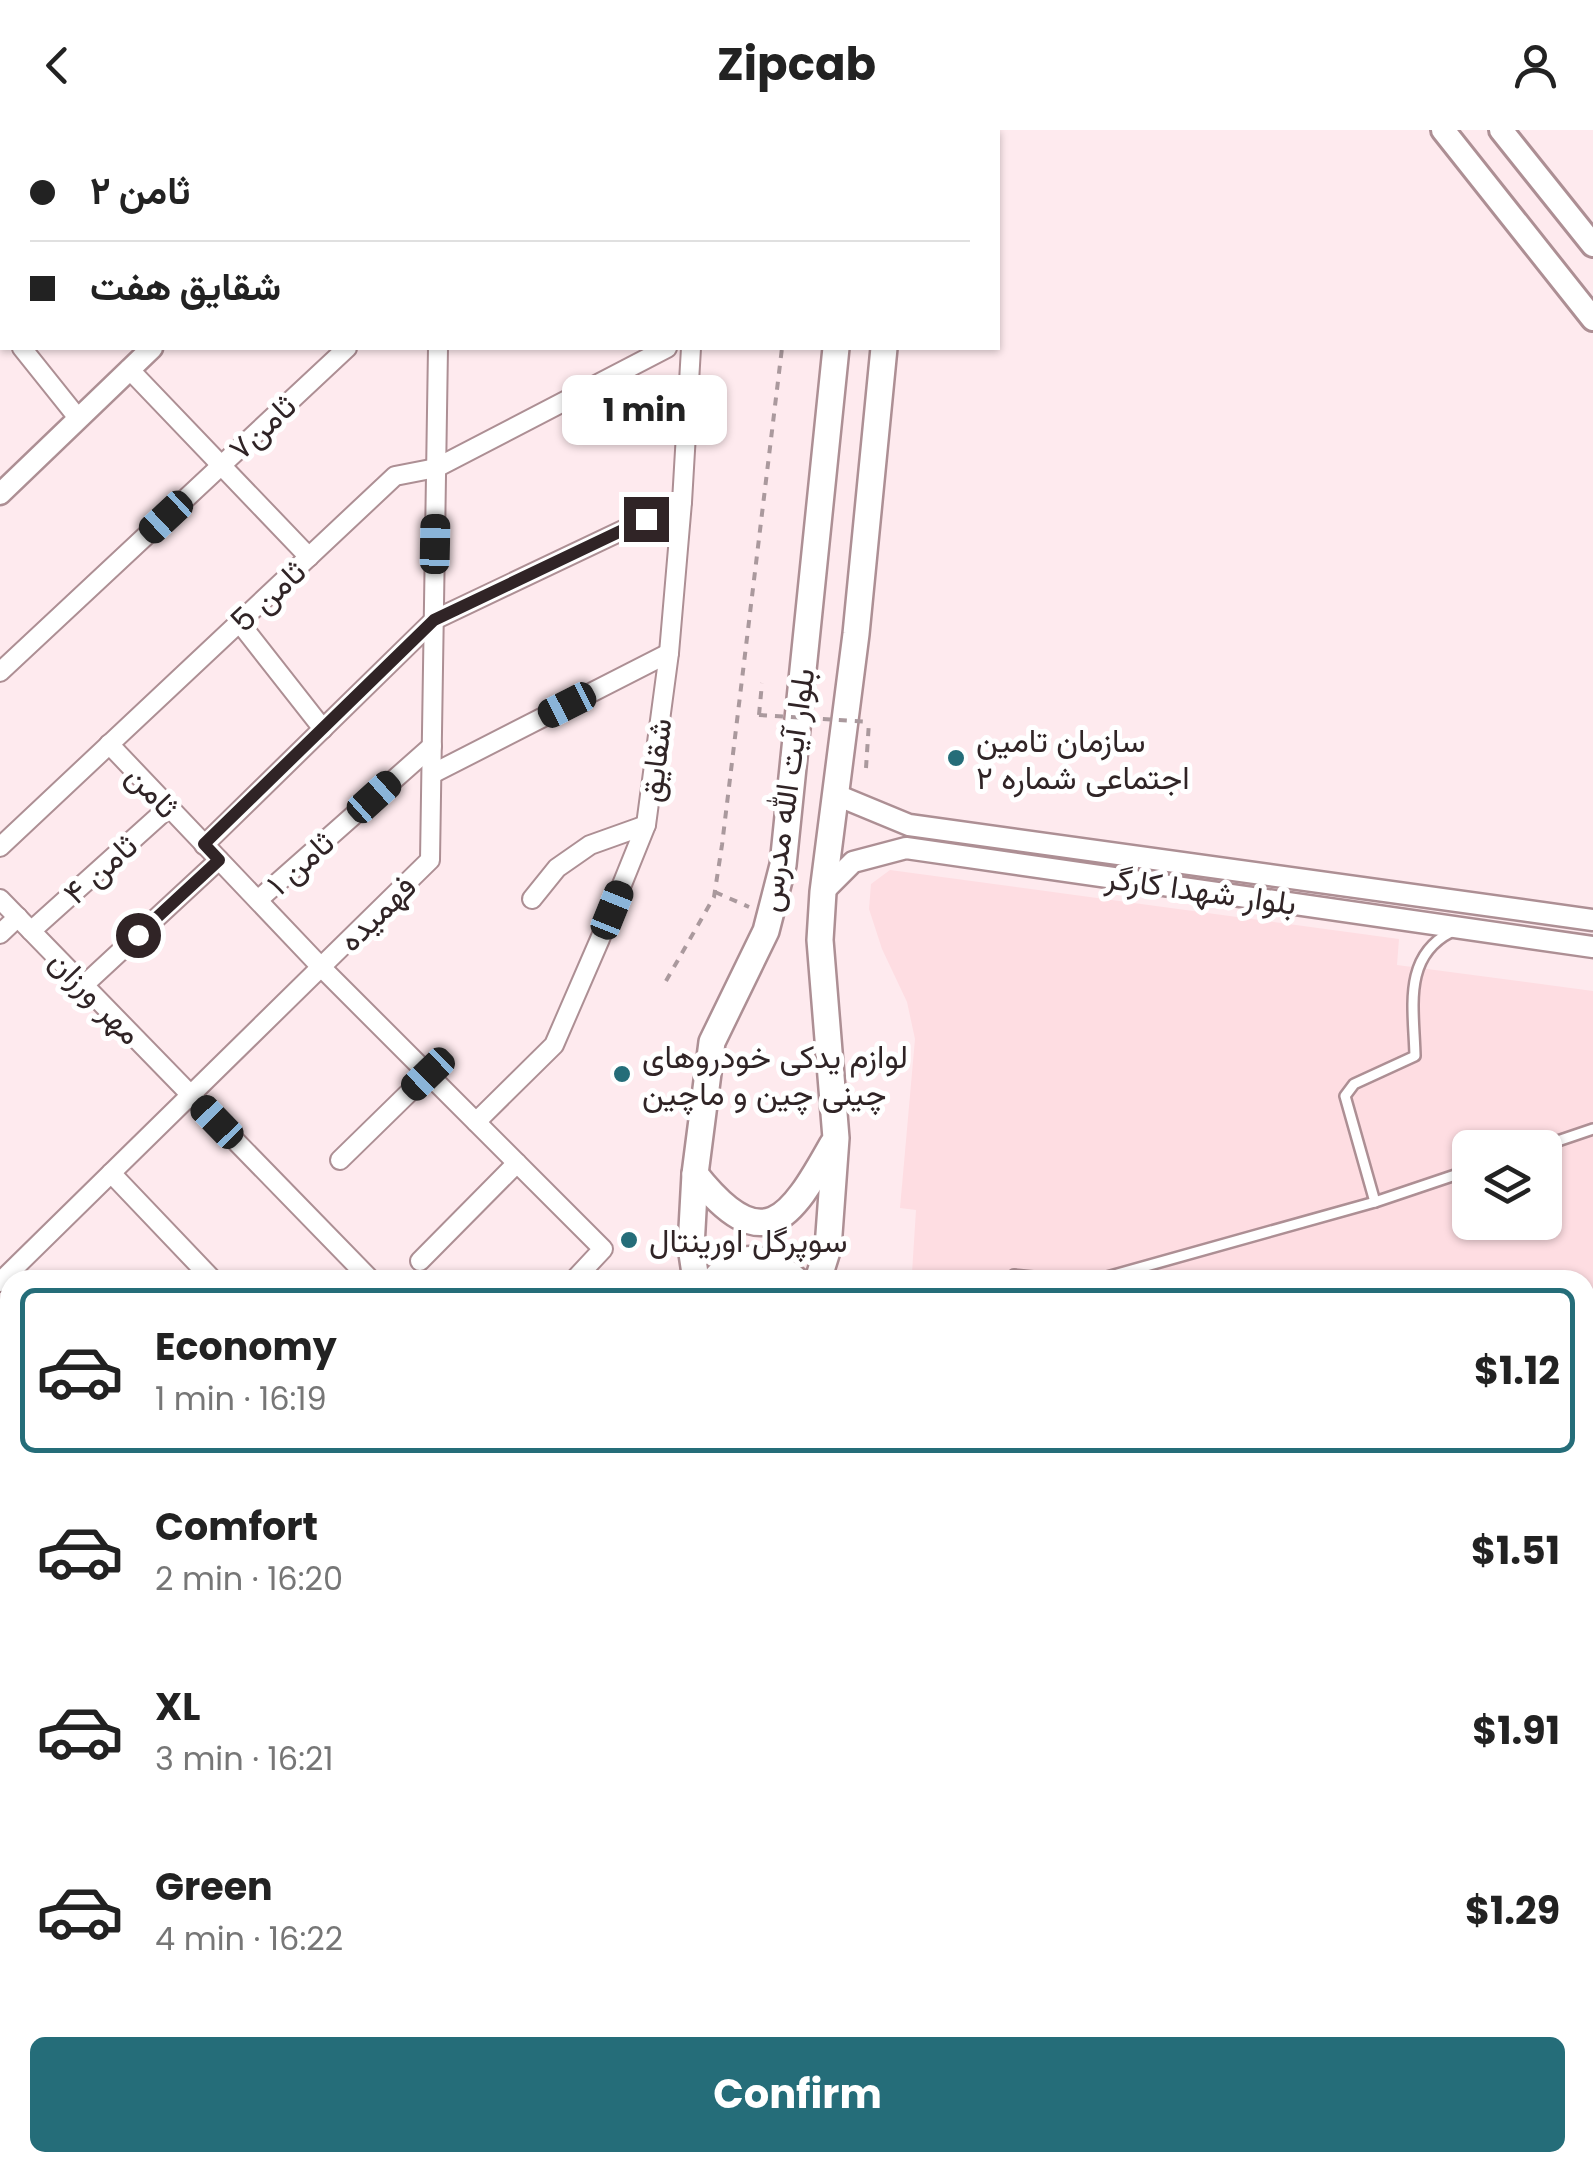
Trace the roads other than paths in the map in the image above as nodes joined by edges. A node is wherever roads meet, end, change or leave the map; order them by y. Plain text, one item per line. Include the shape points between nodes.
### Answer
1 (1443, 130) edge
2 (1501, 130) edge
3 (1593, 245) edge
4 (1593, 319) edge
5 (24, 350) edge
6 (150, 350) edge
7 (438, 350) edge
8 (663, 350) edge
9 (691, 350) edge
10 (836, 350) edge
11 (884, 350) edge
12 (335, 351) edge
13 (129, 369) junction
14 (78, 418) junction
15 (221, 465) junction
16 (436, 468) junction
17 (0, 494) edge
18 (682, 502) junction
19 (309, 557) junction
20 (434, 620) junction
21 (240, 622) junction
22 (669, 653) junction
23 (0, 672) edge
24 (323, 729) junction
25 (110, 744) junction
26 (432, 746) junction
27 (432, 774) junction
28 (834, 794) junction
29 (169, 807) junction
30 (646, 825) junction
31 (204, 844) junction
32 (0, 847) edge
33 (219, 860) junction
34 (822, 892) junction
35 (0, 899) edge
36 (532, 899) dead end
37 (258, 900) junction
38 (1593, 920) edge
39 (24, 924) junction
40 (1459, 928) junction
41 (0, 934) edge
42 (1593, 947) edge
43 (321, 967) junction
44 (84, 985) junction
45 (428, 1074) junction
46 (191, 1095) junction
47 (476, 1122) junction
48 (1593, 1129) edge
49 (836, 1138) junction
50 (1562, 1140) edge
51 (340, 1160) dead end
52 (518, 1164) junction
53 (110, 1174) junction
54 (696, 1174) junction
55 (1452, 1176) edge
56 (1375, 1202) junction
57 (420, 1261) dead end
58 (4, 1270) edge
59 (203, 1270) edge
60 (362, 1270) edge
61 (583, 1270) edge
62 (695, 1270) edge
63 (723, 1270) edge
64 (785, 1270) edge
65 (821, 1270) edge
66 (1132, 1270) edge

1 - 4 main road
2 - 3 main road
5 - 14 street
6 - 13 street
7 - 16 street, فهمیده
8 - 16 street, ثامن 5
9 - 18 street, شقایق
10 - 54 main road, بلوار آیت الله مدرس via 782,865 766,931 712,1042
11 - 28 main road, بلوار آیت الله مدرس
12 - 15 street, ثامن۷
13 - 14 street
13 - 15 street
14 - 17 street
15 - 19 street
15 - 23 street, ثامن۷
16 - 19 street, ثامن 5 via 395,476
16 - 20 street, فهمیده
18 - 20 street
18 - 22 street, شقایق
19 - 21 street, ثامن 5
20 - 24 street
20 - 26 street, فهمیده
21 - 24 street
21 - 25 street, ثامن 5
22 - 27 street
22 - 30 street, شقایق
24 - 31 street
25 - 29 street, ثامن
25 - 32 street, ثامن 5
26 - 27 street, فهمیده
26 - 37 street, ثامن ۱
27 - 43 street, فهمیده via 430,860
28 - 34 main road, بلوار آیت الله مدرس
28 - 38 street, بلوار شهدا کارگر via 909,825
29 - 31 street, ثامن
29 - 39 street, ثامن ۴
30 - 36 street via 590,846 557,868
30 - 47 street, شقایق via 554,1045
31 - 33 street, ثامن
33 - 37 street, ثامن
33 - 44 street
34 - 40 street, بلوار شهدا کارگر via 853,862 906,848
34 - 49 main road, بلوار آیت الله مدرس
35 - 39 street, مهر ورزان
37 - 43 street, ثامن
39 - 41 street, ثامن ۴
39 - 44 street, مهر ورزان
40 - 42 street, بلوار شهدا کارگر
40 - 56 lane via 1433,941 1419,962 1415,1056 1354,1084 1345,1096
43 - 45 street, ثامن
43 - 46 street, فهمیده
44 - 46 street, مهر ورزان
45 - 47 street, ثامن
45 - 51 street
46 - 53 street, فهمیده
46 - 60 street, مهر ورزان
47 - 52 street, ثامن
48 - 50 lane
49 - 54 main road via 786,1214 760,1223 736,1216
49 - 65 main road, بلوار آیت الله مدرس
52 - 57 street
52 - 61 street, ثامن via 603,1249
53 - 58 street, فهمیده
53 - 59 street
54 - 62 main road, بلوار آیت الله مدرس
55 - 56 lane
56 - 66 lane
63 - 64 main road via 752,1258

